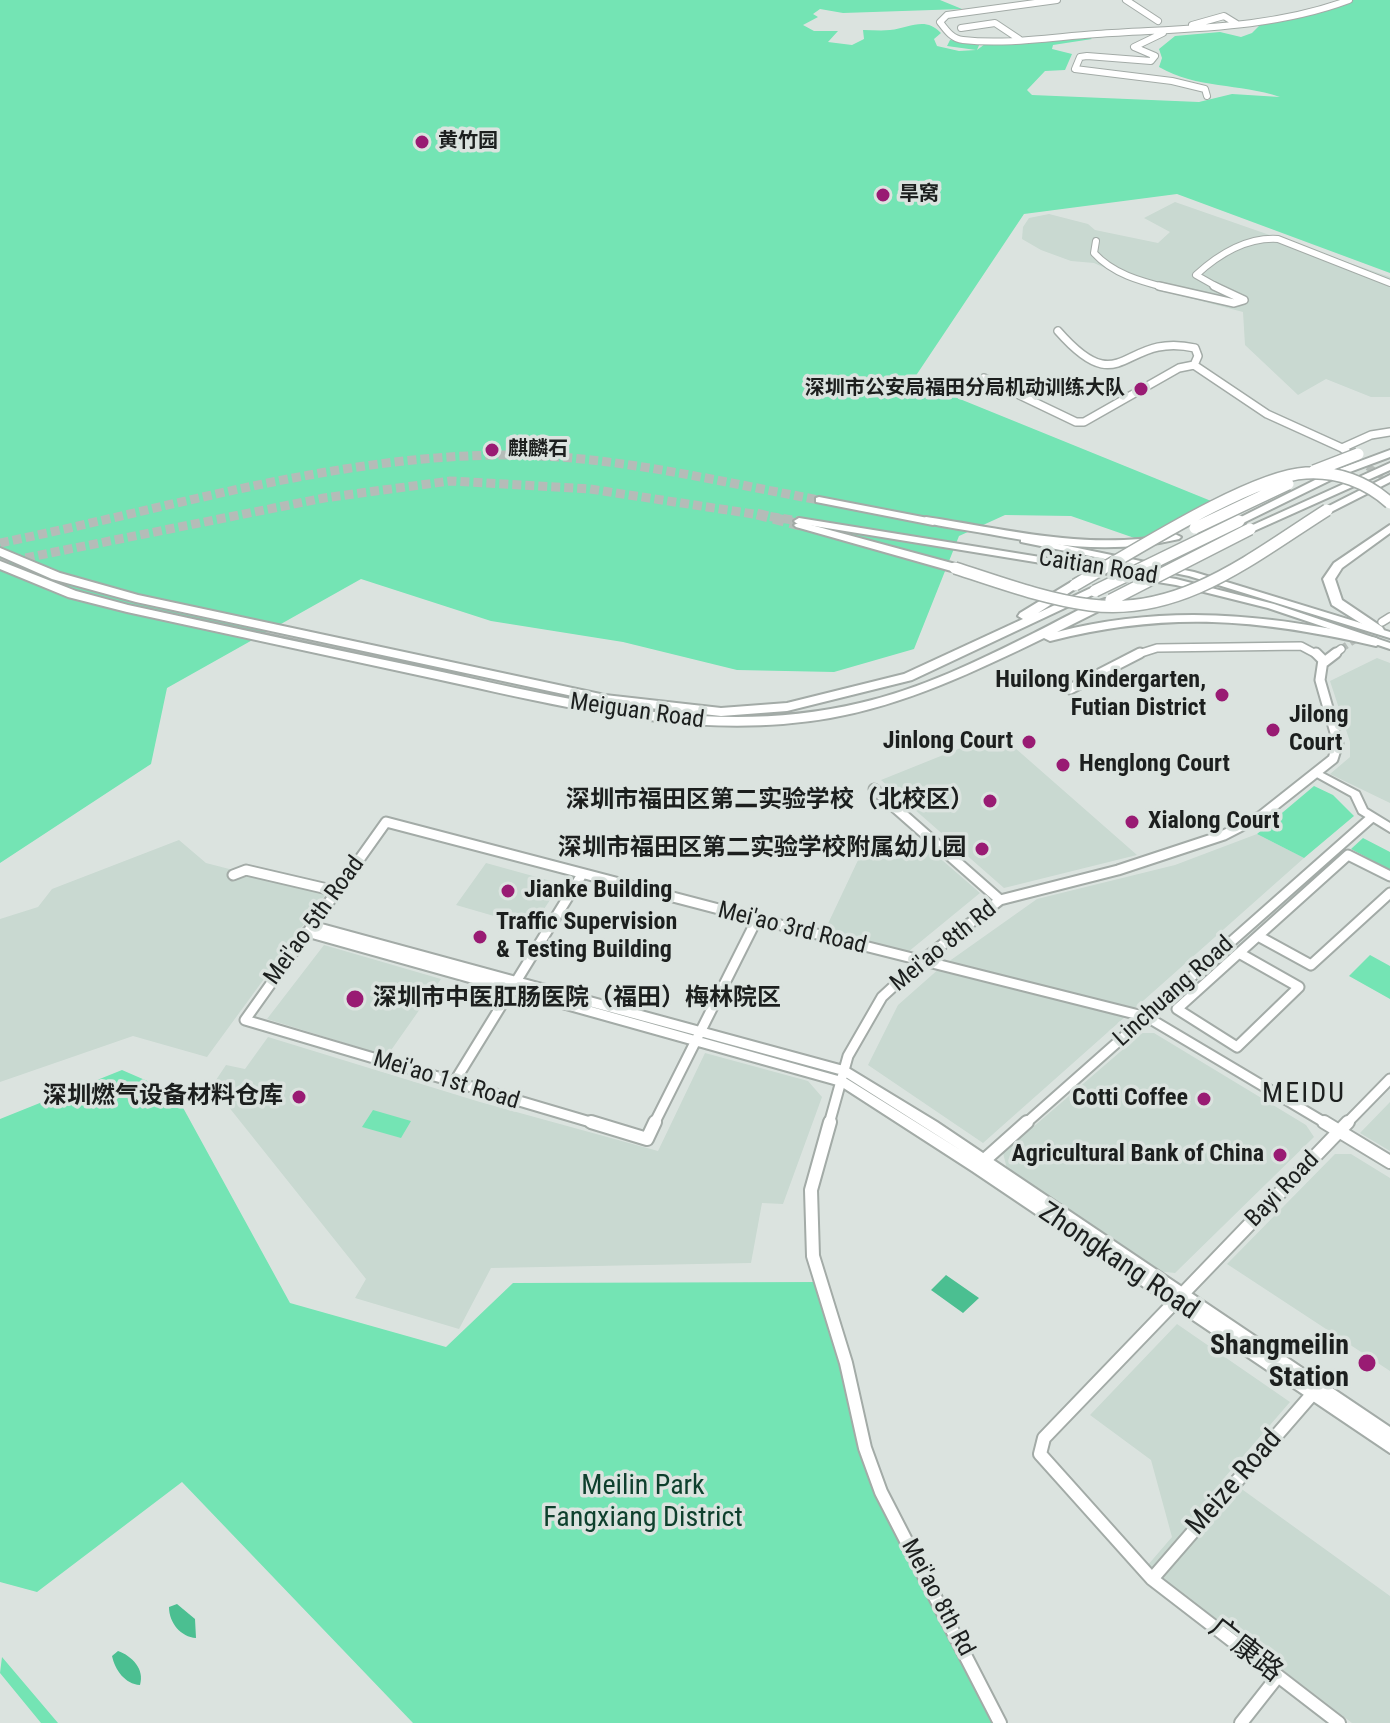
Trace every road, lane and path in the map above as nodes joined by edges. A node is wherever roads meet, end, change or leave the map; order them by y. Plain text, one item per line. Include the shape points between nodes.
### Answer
1 (1057, 0) edge
2 (1126, 0) edge
3 (1347, 0) edge
4 (1331, 2) edge
5 (1228, 17) junction
6 (1211, 18) junction
7 (1158, 21) dead end
8 (1237, 24) junction
9 (1221, 26) junction
10 (961, 28) dead end
11 (1170, 30) junction
12 (1129, 32) junction
13 (1019, 39) junction
14 (1207, 96) dead end
15 (1096, 241) dead end
16 (1390, 283) edge
17 (1058, 331) dead end
18 (1194, 365) junction
19 (984, 378) dead end
20 (1390, 432) edge
21 (1390, 444) edge
22 (1350, 452) junction
23 (1390, 453) edge
24 (1390, 466) edge
25 (1390, 478) edge
26 (819, 500) tunnel mouth
27 (1390, 503) edge
28 (926, 520) junction
29 (800, 523) joint
30 (1390, 528) edge
31 (0, 552) edge
32 (0, 565) edge
33 (1383, 629) edge
34 (1390, 646) edge
35 (1341, 649) tunnel mouth
36 (993, 658) junction
37 (947, 661) junction
38 (1323, 663) junction
39 (1070, 689) dead end
40 (1317, 773) junction
41 (874, 789) dead end
42 (1371, 818) junction
43 (386, 822) joint
44 (1390, 828) edge
45 (233, 875) dead end
46 (581, 876) junction
47 (1390, 876) edge
48 (336, 891) junction
49 (1390, 893) edge
50 (1000, 900) junction
51 (757, 919) junction
52 (310, 929) junction
53 (1258, 936) junction
54 (1239, 953) junction
55 (920, 962) junction
56 (513, 984) junction
57 (1147, 1017) junction
58 (245, 1020) joint
59 (698, 1035) junction
60 (844, 1076) junction
61 (1390, 1079) edge
62 (453, 1084) junction
63 (1339, 1131) junction
64 (1390, 1162) edge
65 (981, 1163) junction
66 (1181, 1299) junction
67 (1316, 1391) junction
68 (1390, 1435) edge
69 (1390, 1447) edge
70 (1152, 1579) junction
71 (1278, 1676) junction
72 (1000, 1723) edge
73 (1241, 1723) edge
74 (1339, 1723) edge

1 - 13 street via 947,15 940,22 960,40
2 - 7 street
3 - 4 street
4 - 5 street via 1263,18
4 - 8 street via 1296,17
5 - 6 street
5 - 8 street
6 - 9 street
6 - 12 street
8 - 9 street
9 - 11 street
10 - 13 street via 995,23
11 - 12 street
11 - 14 street via 1134,47 1155,56 1151,61 1087,56 1080,57 1075,69 1172,81 1205,89
12 - 13 street
15 - 16 street via 1096,258 1107,265 1160,286 1234,303 1244,300 1196,275 1263,237
17 - 18 street via 1093,366 1116,366 1159,342 1195,348
18 - 19 street via 1179,368 1084,422
18 - 22 street via 1267,414
20 - 22 street via 1371,435
21 - 22 highway
22 - 28 highway, bridge via 1175,537 1139,544 1098,544
23 - 37 highway, Meiguan Road, bridge via 1335,474
24 - 36 highway, Meiguan Road, bridge via 1250,529
25 - 29 highway, bridge via 1198,588 1151,604 1109,607 1077,602
26 - 28 main road, Caitian Road
27 - 37 highway, bridge via 1354,480 1291,475 1219,506
28 - 33 main road, Caitian Road via 1160,566
29 - 33 main road, Caitian Road via 1176,582
30 - 33 highway via 1338,566 1329,579 1329,588 1345,610
31 - 37 highway, Meiguan Road via 121,595 562,690 670,708 721,712 787,707 866,690
32 - 36 highway, Meiguan Road via 96,601 649,719 745,723 829,715 899,697
33 - 34 main road, Caitian Road
33 - 36 highway via 1170,617 1075,630
35 - 38 street
38 - 39 street via 1315,652 1295,646 1163,647 1141,652
38 - 40 street, Mei'ao 8th Rd via 1320,680 1338,743 1333,759
40 - 42 main road via 1355,794
40 - 50 street, Mei'ao 8th Rd via 1261,816 1224,835 1118,870
41 - 50 street
42 - 44 main road
42 - 57 street, Linchuang Road
43 - 46 street, Mei'ao 3rd Road
43 - 48 street, Mei'ao 5th Road
45 - 48 street via 246,870
46 - 51 street, Mei'ao 3rd Road
46 - 56 street
47 - 53 street via 1348,855
48 - 52 street, Mei'ao 5th Road
49 - 53 street via 1311,965
50 - 55 street, Mei'ao 8th Rd
51 - 55 street, Mei'ao 3rd Road
51 - 59 street
52 - 56 street
52 - 58 street, Mei'ao 5th Road
53 - 54 street
54 - 54 street via 1177,1009 1237,1047 1299,987
55 - 57 street, Mei'ao 3rd Road
55 - 60 street, Mei'ao 8th Rd via 872,1010 848,1056
56 - 59 street
56 - 62 street
57 - 63 street, Mei'ao 3rd Road
57 - 65 street, Linchuang Road
58 - 62 street, Mei'ao 1st Road
59 - 60 street
59 - 62 street, Mei'ao 1st Road via 647,1139
60 - 65 main road, Zhongkang Road
60 - 72 street, Mei'ao 8th Rd via 811,1190 813,1256 881,1492
61 - 63 street, Bayi Road
63 - 64 street, Mei'ao 3rd Road
63 - 66 street, Bayi Road
65 - 66 main road, Zhongkang Road
66 - 67 main road, Zhongkang Road
66 - 70 street, Bayi Road via 1044,1438 1040,1454
67 - 68 main road, Zhongkang Road
67 - 69 main road, Zhongkang Road
67 - 70 street, Meize Road
70 - 71 street, 广康路
71 - 73 street
71 - 74 street, 广康路

